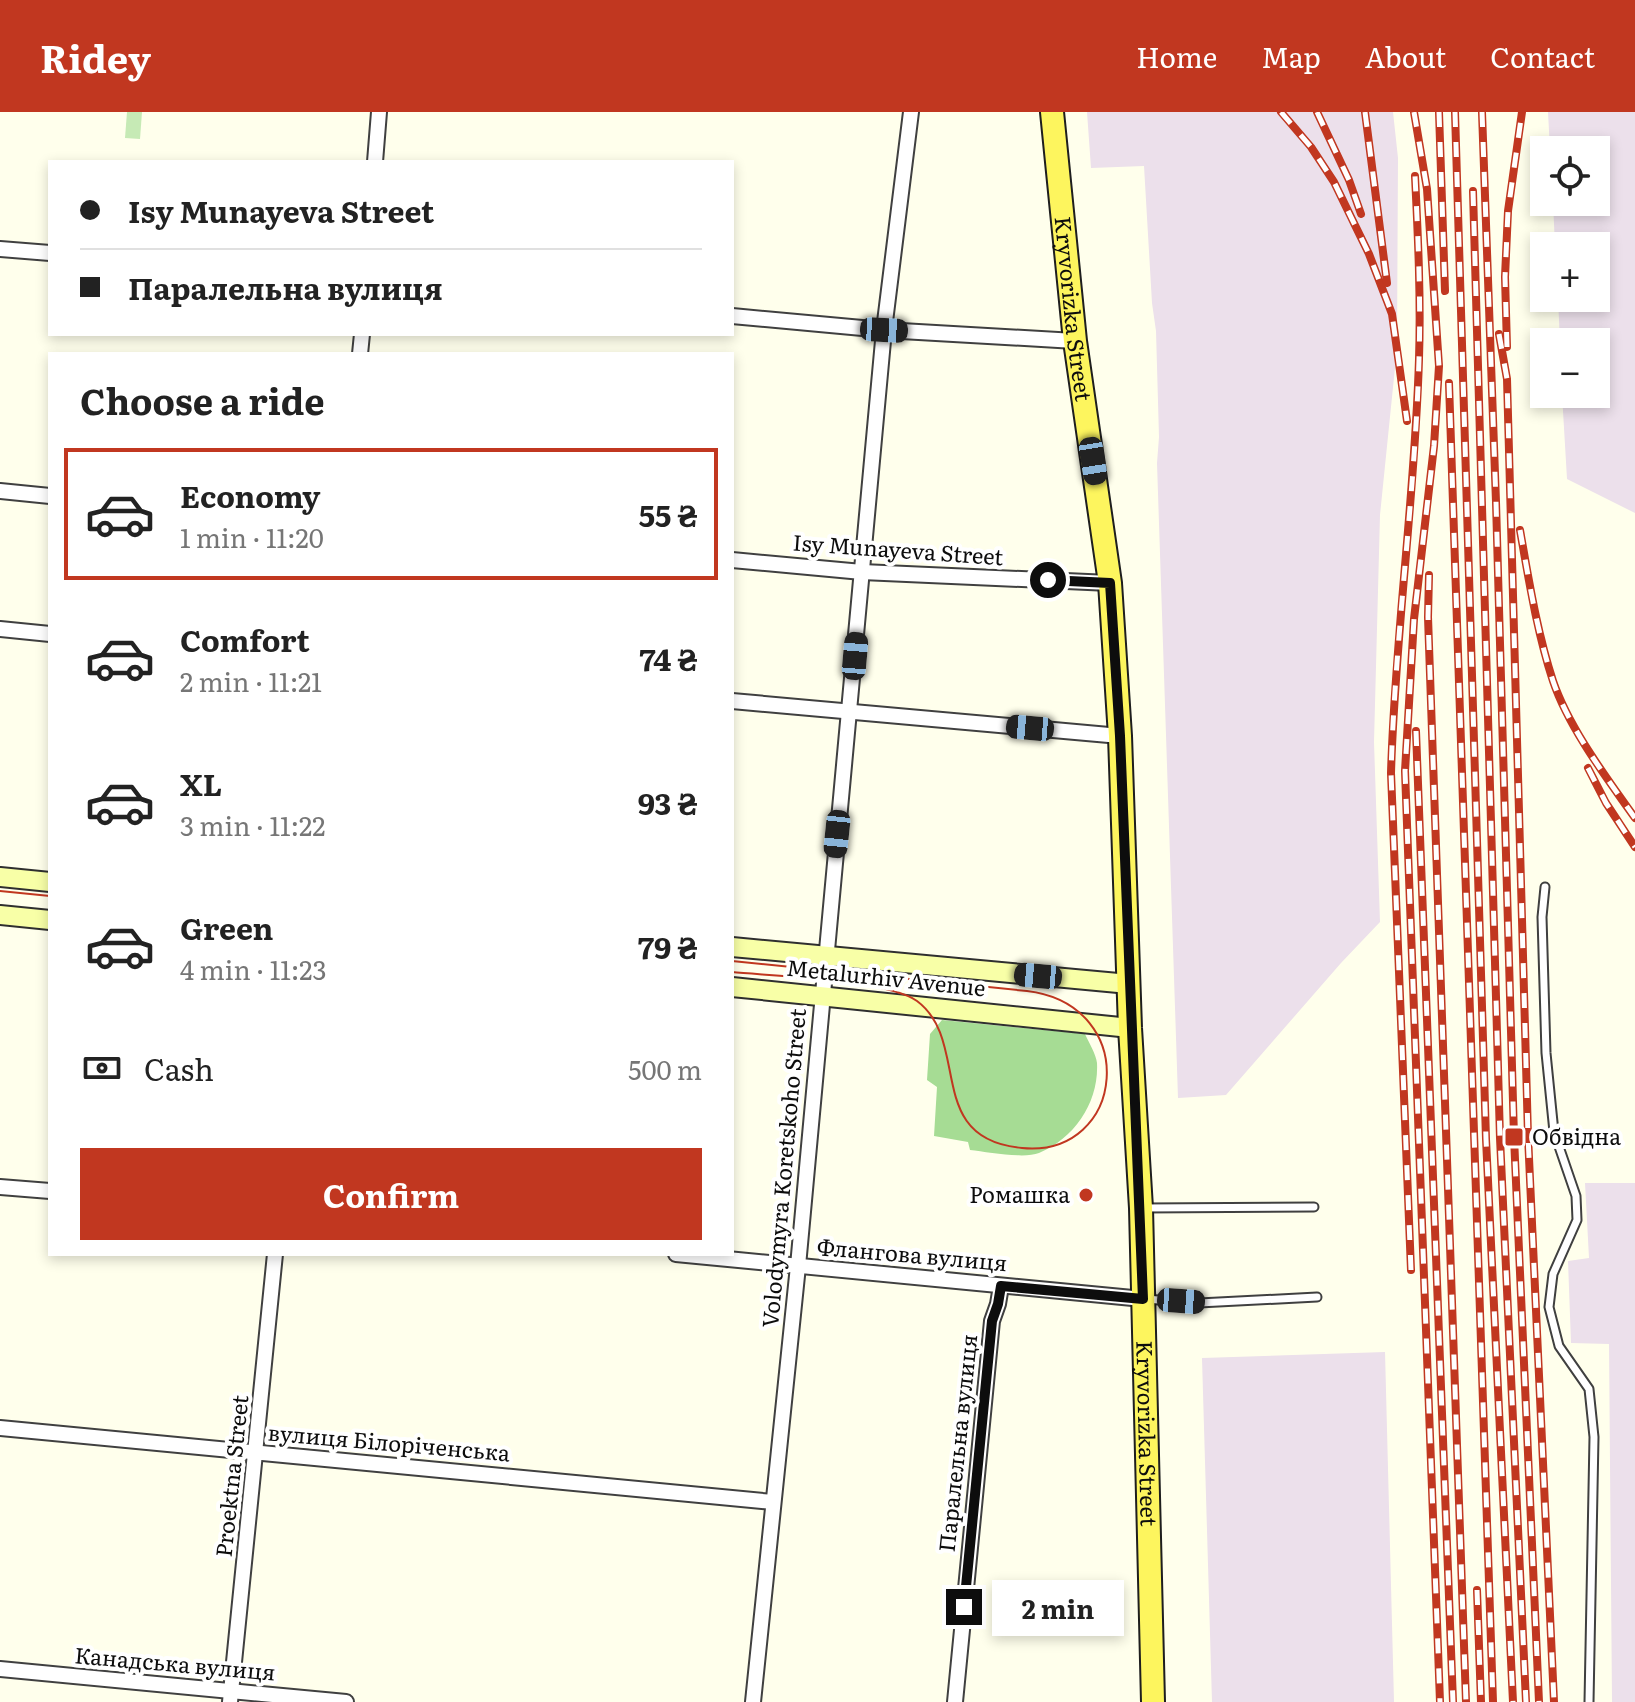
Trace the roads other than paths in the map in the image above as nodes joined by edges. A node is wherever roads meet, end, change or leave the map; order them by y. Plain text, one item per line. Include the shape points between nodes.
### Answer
1 (379, 112) edge
2 (911, 112) edge
3 (1052, 112) edge
4 (375, 160) edge
5 (0, 249) edge
6 (48, 253) edge
7 (734, 316) edge
8 (884, 330) junction
9 (1075, 341) junction
10 (0, 491) edge
11 (48, 496) edge
12 (734, 560) edge
13 (862, 572) junction
14 (1110, 583) junction
15 (0, 629) edge
16 (48, 634) edge
17 (734, 701) edge
18 (850, 712) junction
19 (1120, 736) junction
20 (0, 877) edge
21 (48, 882) edge
22 (1545, 887) dead end
23 (0, 915) edge
24 (48, 920) edge
25 (734, 947) edge
26 (825, 956) junction
27 (1129, 984) junction
28 (734, 987) edge
29 (822, 995) junction
30 (1130, 1028) junction
31 (0, 1187) edge
32 (48, 1191) edge
33 (1314, 1207) dead end
34 (1141, 1208) junction
35 (275, 1256) edge
36 (696, 1256) edge
37 (798, 1266) junction
38 (1001, 1286) junction
39 (1317, 1297) dead end
40 (1143, 1299) junction
41 (0, 1428) edge
42 (257, 1453) junction
43 (773, 1502) junction
44 (0, 1669) edge
45 (231, 1697) edge
46 (346, 1702) edge
47 (753, 1702) edge
48 (955, 1702) edge
49 (1153, 1702) edge
50 (1589, 1702) edge

1 - 4 street
2 - 8 street, Volodymyra Koretskoho Street
3 - 9 main road, Kryvorizka Street
5 - 6 street
7 - 8 street
8 - 9 street
8 - 13 street, Volodymyra Koretskoho Street
9 - 14 main road, Kryvorizka Street
10 - 11 street
12 - 13 street, Isy Munayeva Street
13 - 14 street, Isy Munayeva Street
13 - 18 street, Volodymyra Koretskoho Street
14 - 19 main road, Kryvorizka Street
15 - 16 street
17 - 18 street
18 - 19 street
18 - 26 street, Volodymyra Koretskoho Street
19 - 27 main road, Kryvorizka Street
20 - 21 main road
22 - 50 lane via 1546,1053 1554,1132 1576,1196 1577,1220 1553,1274 1549,1307 1559,1346 1589,1389 1594,1437
23 - 24 main road
25 - 26 main road, Metalurhiv Avenue
26 - 27 main road, Metalurhiv Avenue
26 - 29 street, Volodymyra Koretskoho Street
27 - 30 main road, Kryvorizka Street
28 - 29 main road, Metalurhiv Avenue
29 - 30 main road, Metalurhiv Avenue
29 - 37 street, Volodymyra Koretskoho Street
30 - 34 main road, Kryvorizka Street
31 - 32 street
33 - 34 lane
34 - 40 main road, Kryvorizka Street
35 - 42 street, Proektna Street
36 - 37 street, Флангова вулиця
37 - 38 street, Флангова вулиця
37 - 43 street, Volodymyra Koretskoho Street
38 - 40 street, Флангова вулиця
38 - 48 street, Паралельна вулиця via 992,1321
39 - 40 lane via 1199,1303
40 - 49 main road, Kryvorizka Street
41 - 42 street, вулиця Білоріченська
42 - 43 street, вулиця Білоріченська
42 - 45 street, Proektna Street
43 - 47 street, Volodymyra Koretskoho Street
44 - 45 street, Канадська вулиця
45 - 46 street, Канадська вулиця

